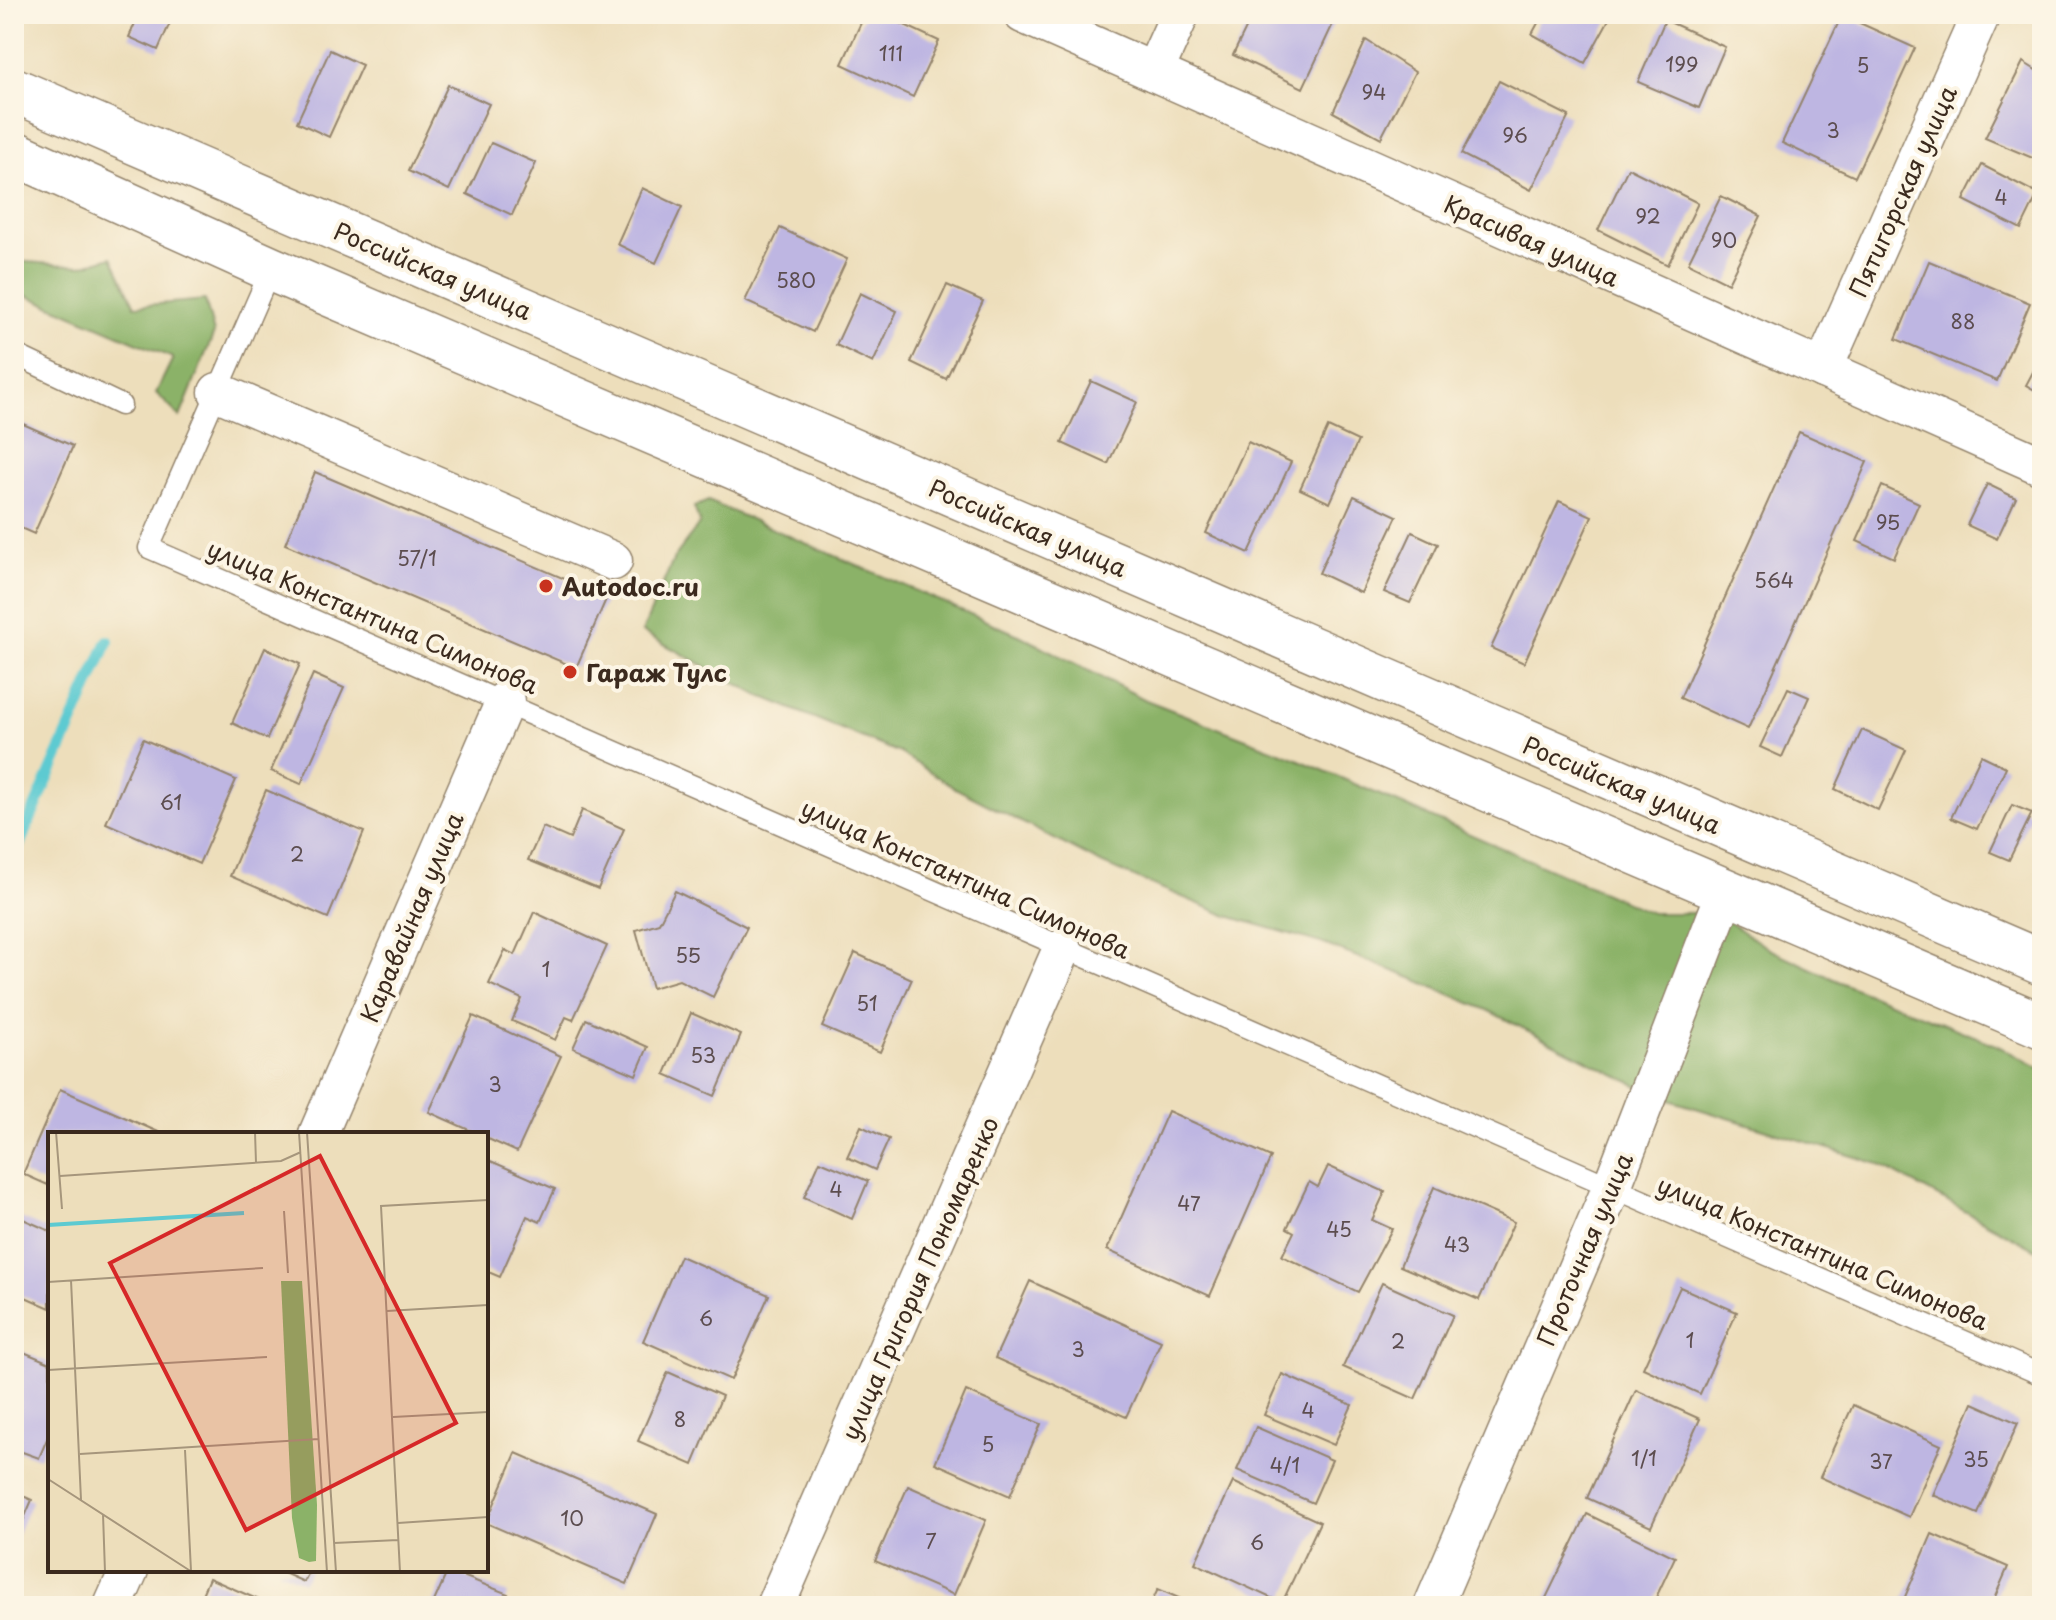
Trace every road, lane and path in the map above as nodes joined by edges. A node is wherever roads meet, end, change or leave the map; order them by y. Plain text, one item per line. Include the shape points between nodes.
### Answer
1 (1023, 14) edge
2 (1180, 14) edge
3 (1981, 14) edge
4 (1154, 72) junction
5 (14, 90) edge
6 (14, 153) edge
7 (271, 269) junction
8 (14, 354) edge
9 (1823, 369) junction
10 (218, 392) junction
11 (121, 405) dead end
12 (2042, 466) edge
13 (613, 561) dead end
14 (505, 701) junction
15 (1727, 889) junction
16 (1062, 949) junction
17 (2042, 963) edge
18 (2042, 1026) edge
19 (319, 1132) edge
20 (1611, 1189) junction
21 (2042, 1375) edge
22 (128, 1572) edge
23 (113, 1606) edge
24 (775, 1606) edge
25 (1433, 1606) edge

1 - 4 street, Красивая улица
2 - 4 street
3 - 9 street, Пятигорская улица
4 - 9 street, Красивая улица
5 - 17 main road, Российская улица
6 - 7 main road
7 - 10 lane, улица Константина Симонова
7 - 15 main road
8 - 11 lane
9 - 12 street, Красивая улица
10 - 13 street
10 - 14 lane, улица Константина Симонова via 149,548
14 - 16 lane, улица Константина Симонова
14 - 19 street, Каравайная улица
15 - 18 main road
15 - 20 street, Проточная улица
16 - 20 lane, улица Константина Симонова
16 - 24 street, улица Григория Пономаренко
20 - 21 lane, улица Константина Симонова
20 - 25 street, Проточная улица
22 - 23 street

